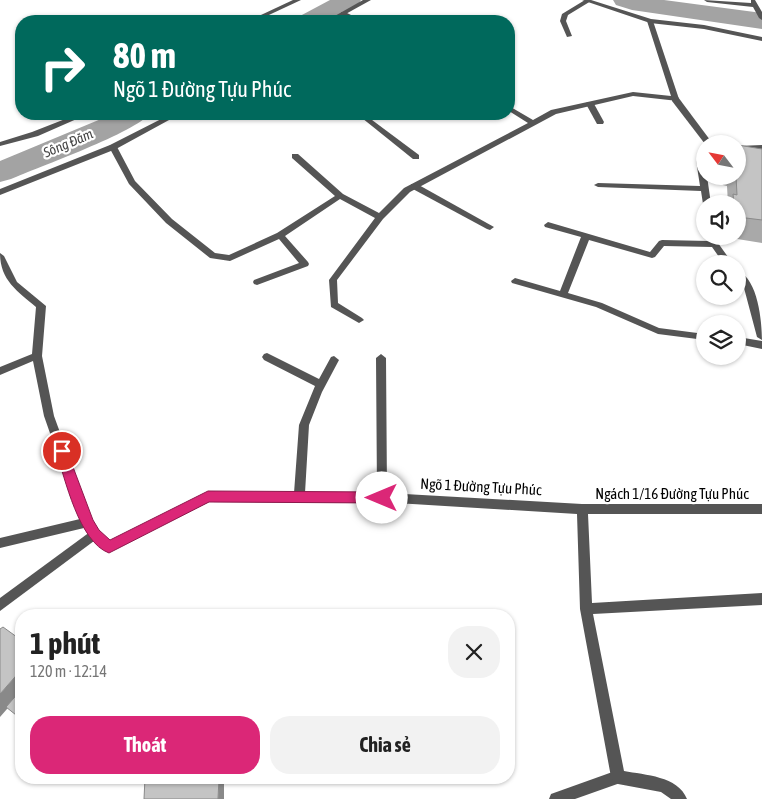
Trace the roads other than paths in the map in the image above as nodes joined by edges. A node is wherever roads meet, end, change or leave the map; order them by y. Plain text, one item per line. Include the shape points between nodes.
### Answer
1 (298, 0) edge
2 (368, 0) edge
3 (707, 0) edge
4 (587, 1) edge
5 (754, 3) edge
6 (343, 14) edge
7 (264, 15) edge
8 (761, 15) edge
9 (650, 21) junction
10 (569, 36) dead end
11 (762, 39) edge
12 (675, 99) junction
13 (590, 104) junction
14 (515, 112) edge
15 (70, 120) edge
16 (165, 120) edge
17 (368, 120) edge
18 (600, 122) dead end
19 (533, 123) junction
20 (703, 135) edge
21 (0, 144) edge
22 (113, 147) junction
23 (746, 148) edge
24 (762, 148) edge
25 (295, 156) dead end
26 (416, 157) dead end
27 (598, 185) dead end
28 (704, 185) edge
29 (414, 186) junction
30 (705, 189) junction
31 (0, 192) edge
32 (706, 195) edge
33 (340, 196) junction
34 (380, 216) junction
35 (548, 225) dead end
36 (490, 227) dead end
37 (280, 235) junction
38 (586, 236) junction
39 (696, 241) edge
40 (0, 256) edge
41 (515, 281) dead end
42 (257, 282) dead end
43 (746, 284) edge
44 (563, 294) junction
45 (359, 320) dead end
46 (696, 336) edge
47 (762, 337) edge
48 (746, 342) edge
49 (762, 345) edge
50 (38, 356) junction
51 (267, 357) dead end
52 (381, 358) dead end
53 (334, 360) dead end
54 (0, 371) edge
55 (321, 385) junction
56 (299, 497) junction
57 (382, 498) junction
58 (582, 509) junction
59 (762, 509) edge
60 (87, 522) junction
61 (94, 534) junction
62 (0, 543) edge
63 (762, 599) edge
64 (0, 605) edge
65 (586, 609) junction
66 (618, 777) junction
67 (556, 799) edge
68 (680, 799) edge

1 - 7 street
2 - 6 street
3 - 5 street
4 - 9 street
4 - 10 street via 565,14 563,20
5 - 8 street
9 - 11 street via 704,27
9 - 12 street
12 - 13 street via 632,94
12 - 20 street
13 - 18 street
13 - 19 street via 554,112
14 - 19 street
15 - 21 street
16 - 22 street
17 - 26 street
19 - 29 street
22 - 31 street
22 - 37 street via 132,182 169,221 213,256 230,258
23 - 24 street
25 - 33 street
27 - 30 street
28 - 30 street
29 - 34 street
29 - 36 street
30 - 32 street
33 - 34 street
33 - 37 street
34 - 45 street via 334,280 334,304
35 - 38 street
37 - 42 street via 305,264
38 - 39 street via 652,255 662,243
38 - 44 street
40 - 50 street via 14,284 41,306
41 - 44 street
43 - 47 street
44 - 46 street via 599,304 658,331
48 - 49 street
50 - 54 street
50 - 60 street via 48,416
51 - 55 street
52 - 57 street
53 - 55 street
55 - 56 street via 304,425
56 - 57 street, Ngõ 1 Đường Tựu Phúc
56 - 61 street, Ngõ 1 Đường Tựu Phúc via 208,496 109,547
57 - 58 street, Ngõ 1 Đường Tựu Phúc
58 - 59 street, Ngách 1/16 Đường Tựu Phúc
58 - 65 street
60 - 61 street
60 - 62 street
61 - 64 street
63 - 65 street
65 - 66 street
66 - 67 street
66 - 68 street via 667,787

